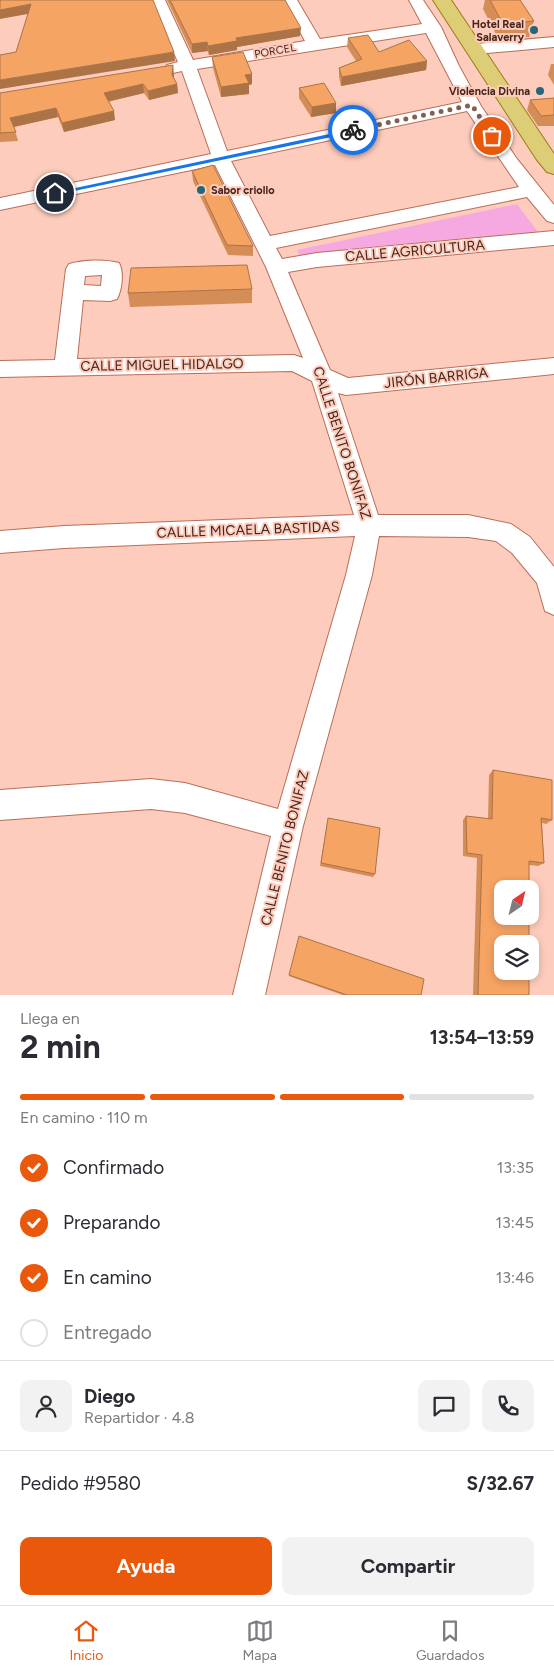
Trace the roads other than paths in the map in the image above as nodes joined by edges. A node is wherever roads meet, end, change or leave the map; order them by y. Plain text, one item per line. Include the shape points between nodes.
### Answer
1 (158, 0) edge
2 (290, 0) edge
3 (416, 0) edge
4 (442, 0) edge
5 (433, 27) junction
6 (554, 42) edge
7 (315, 44) junction
8 (476, 49) junction
9 (188, 66) junction
10 (159, 70) edge
11 (472, 105) junction
12 (221, 158) junction
13 (554, 167) edge
14 (529, 191) junction
15 (0, 204) edge
16 (554, 217) edge
17 (554, 238) edge
18 (264, 244) junction
19 (276, 267) junction
20 (74, 292) dead end
21 (554, 366) edge
22 (65, 367) junction
23 (0, 369) edge
24 (321, 375) junction
25 (369, 525) junction
26 (0, 542) edge
27 (554, 603) edge
28 (0, 804) edge
29 (288, 826) junction
30 (249, 995) edge

1 - 9 street, CALLE BENITO BONIFAZ
2 - 7 street
3 - 5 street
4 - 8 main road
5 - 7 street, PORCEL
5 - 11 street
6 - 8 street
7 - 9 street, PORCEL
8 - 13 main road
9 - 10 street, PORCEL
9 - 12 street, CALLE BENITO BONIFAZ
11 - 12 street
11 - 14 street
12 - 15 street
12 - 18 street, CALLE BENITO BONIFAZ
14 - 16 street
14 - 18 street
17 - 19 street, CALLE AGRICULTURA via 317,260
18 - 19 street, CALLE BENITO BONIFAZ
19 - 24 street, CALLE BENITO BONIFAZ
20 - 22 street
21 - 24 street, JIRÓN BARRIGA via 346,386
22 - 23 street, CALLE MIGUEL HIDALGO
22 - 24 street, CALLE MIGUEL HIDALGO via 294,363
24 - 25 street, CALLE BENITO BONIFAZ
25 - 26 street, CALLLE MICAELA BASTIDAS
25 - 27 street, CALLLE MICAELA BASTIDAS via 468,526 502,531 521,545 548,578
25 - 29 street, CALLE BENITO BONIFAZ via 359,574
28 - 29 street via 150,794 185,798
29 - 30 street, CALLE BENITO BONIFAZ

